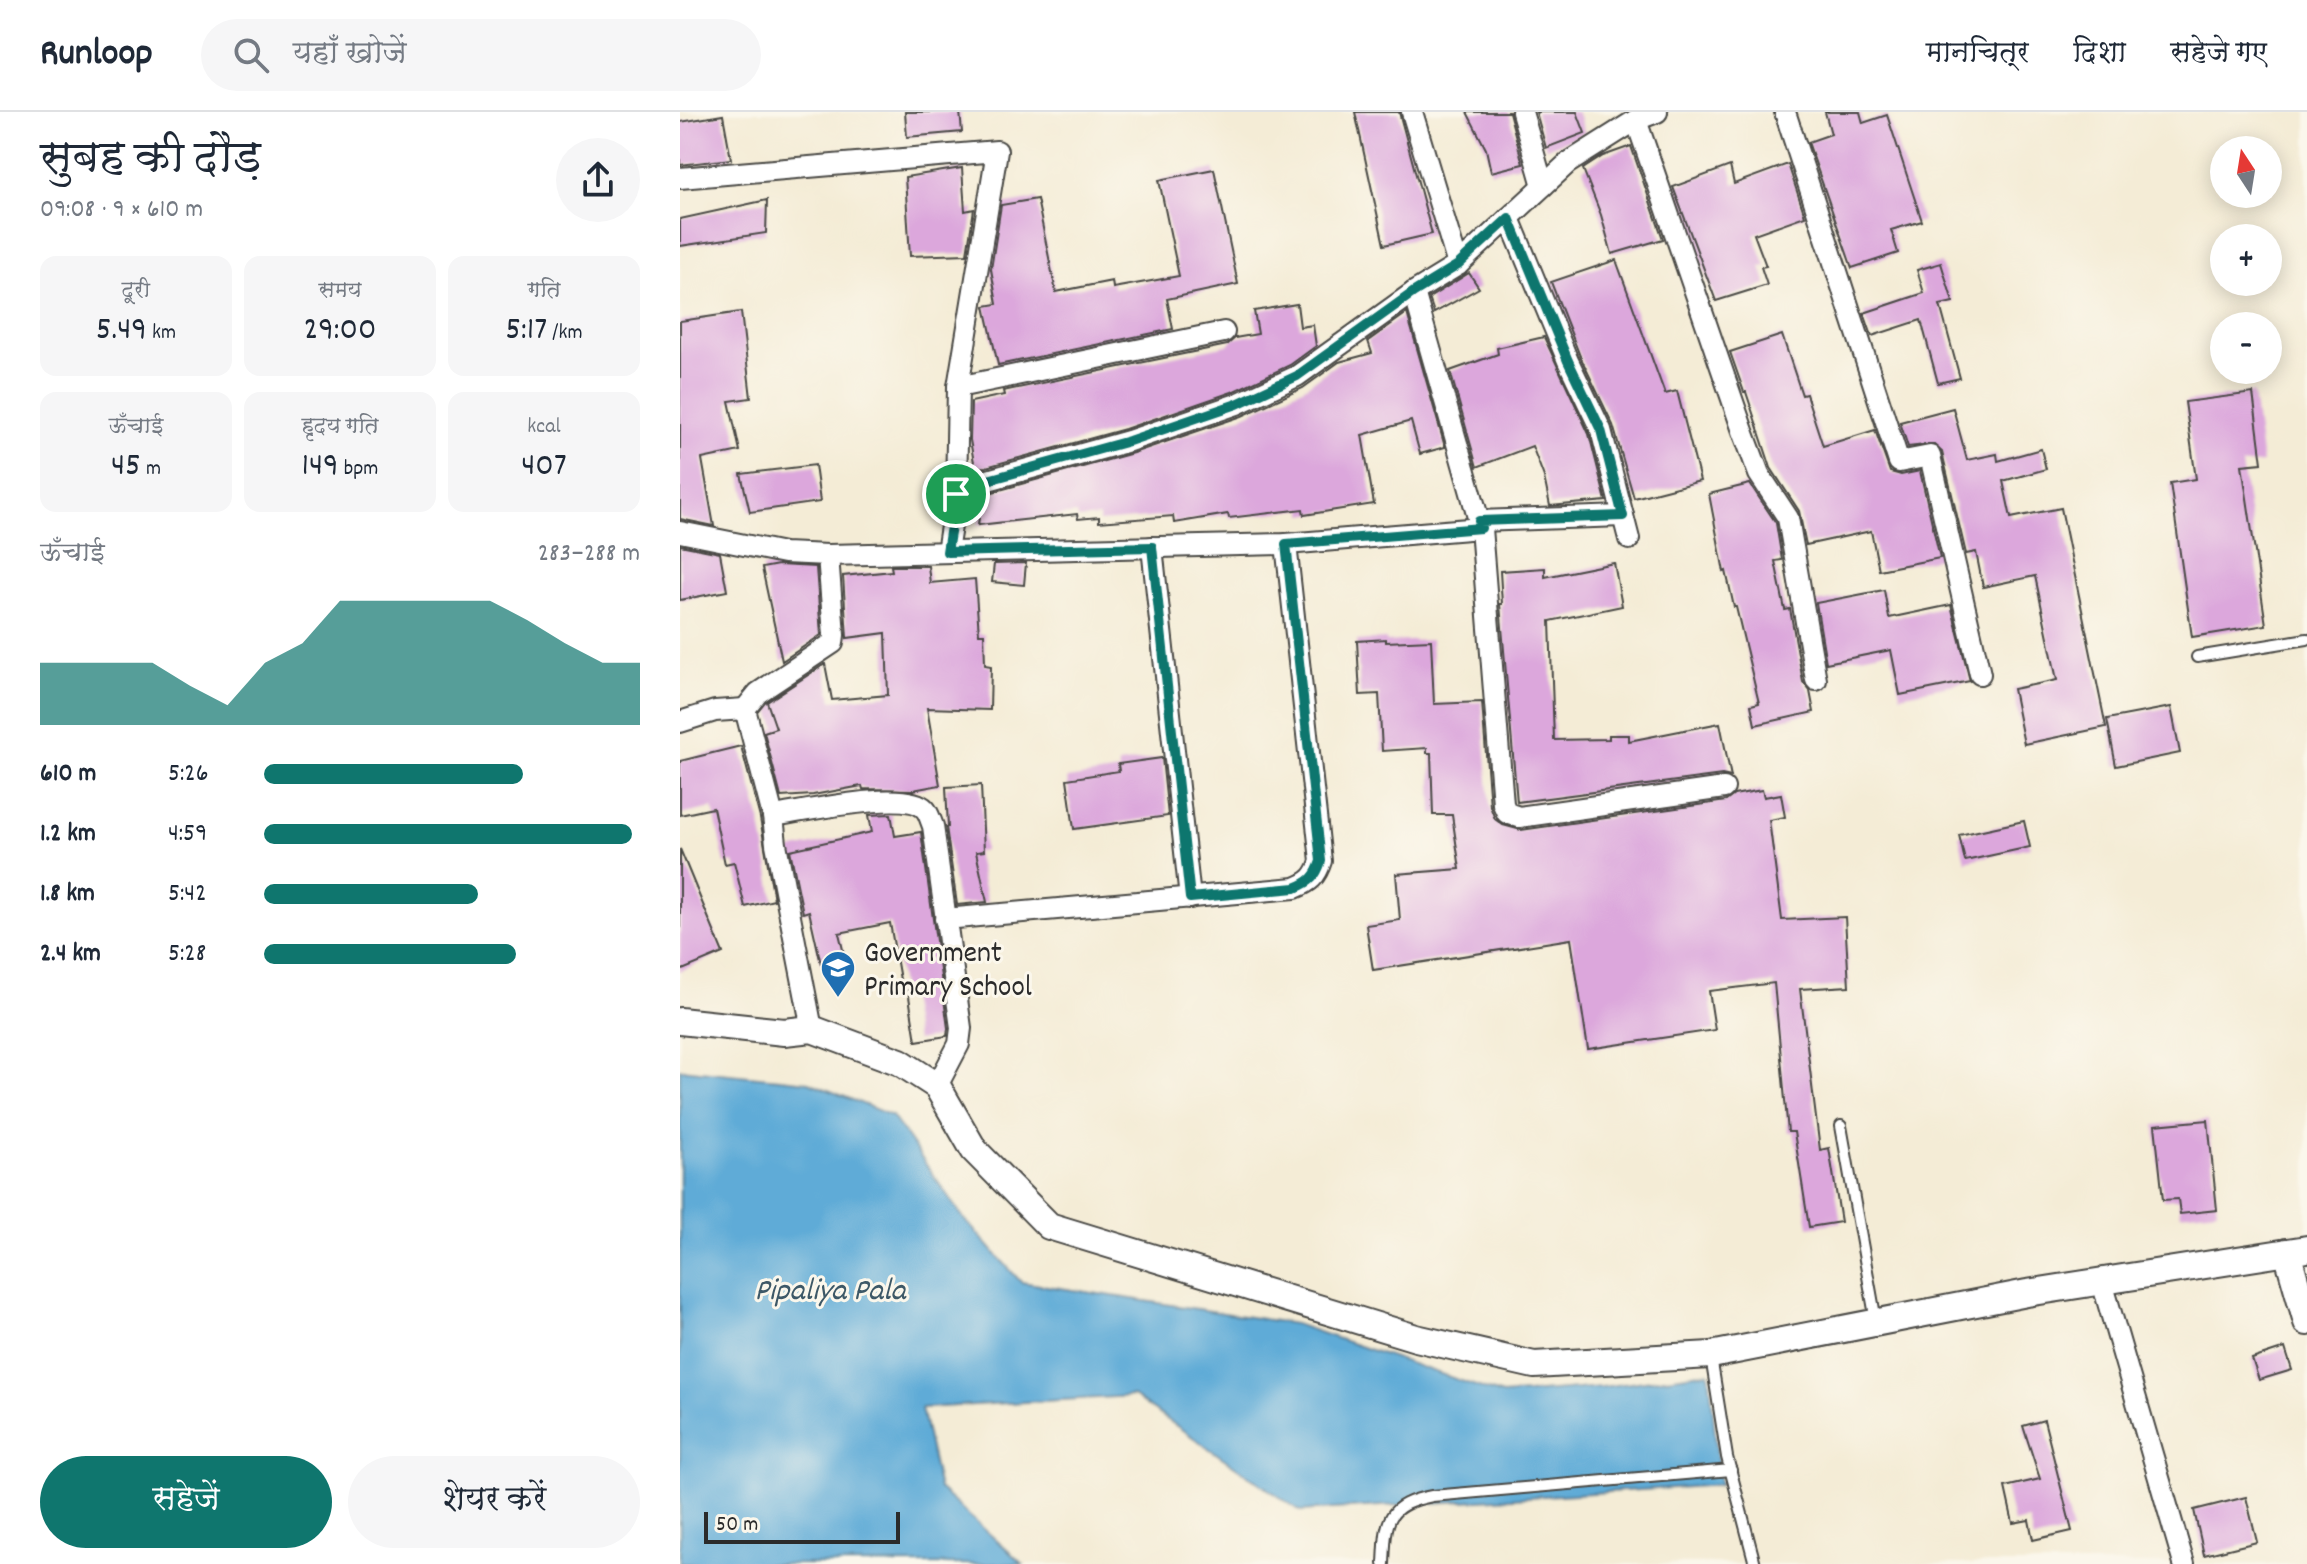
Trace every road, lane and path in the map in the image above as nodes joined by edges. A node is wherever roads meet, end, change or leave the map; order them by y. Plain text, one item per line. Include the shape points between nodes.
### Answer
1 (1412, 112) edge
2 (1522, 112) edge
3 (1657, 112) edge
4 (1785, 112) edge
5 (1636, 120) junction
6 (680, 178) edge
7 (1543, 186) junction
8 (1509, 218) junction
9 (1458, 265) junction
10 (1414, 292) junction
11 (1224, 332) dead end
12 (958, 387) junction
13 (956, 494) junction
14 (1623, 516) junction
15 (1480, 524) junction
16 (680, 532) edge
17 (1629, 539) dead end
18 (1286, 544) junction
19 (1152, 547) junction
20 (947, 552) junction
21 (828, 555) junction
22 (2307, 639) edge
23 (2197, 657) dead end
24 (1980, 674) dead end
25 (1816, 680) dead end
26 (745, 709) junction
27 (680, 722) edge
28 (1724, 788) dead end
29 (773, 816) junction
30 (1190, 898) junction
31 (945, 919) junction
32 (680, 1021) edge
33 (812, 1029) junction
34 (937, 1086) junction
35 (1841, 1126) dead end
36 (2297, 1251) edge
37 (2102, 1282) junction
38 (2307, 1322) edge
39 (1876, 1323) junction
40 (1711, 1355) junction
41 (1731, 1470) junction
42 (1384, 1564) edge
43 (1755, 1564) edge
44 (2184, 1564) edge

1 - 9 street
2 - 7 street
3 - 5 street
4 - 24 street via 1899,462 1930,456
5 - 7 street via 1568,163
5 - 25 street via 1759,474 1788,518
6 - 12 street via 997,151
7 - 8 street
8 - 9 street
8 - 14 street via 1601,430
9 - 10 street
10 - 13 street via 1297,376 1237,404 1129,441 970,485
10 - 15 street
11 - 12 street
12 - 13 street
13 - 20 street
14 - 15 street
14 - 17 street
15 - 18 street
15 - 28 street via 1507,813 1519,817
16 - 21 street via 784,553
18 - 19 street
18 - 30 street via 1321,861 1317,874 1295,888
19 - 20 street
19 - 30 street
20 - 21 street
21 - 26 street via 833,643 758,693
22 - 23 lane
26 - 27 street
26 - 29 street
29 - 31 street via 888,799 912,801 925,809 933,826
29 - 33 street
30 - 31 street
31 - 34 street via 961,1037
32 - 33 street via 784,1032
33 - 34 street via 900,1062
34 - 40 street via 974,1150 1049,1226 1401,1333 1534,1365
35 - 39 lane
36 - 37 street
36 - 38 street
37 - 39 street
37 - 44 street
39 - 40 street
40 - 41 lane
41 - 42 lane via 1409,1500 1392,1512 1385,1529
41 - 43 lane

